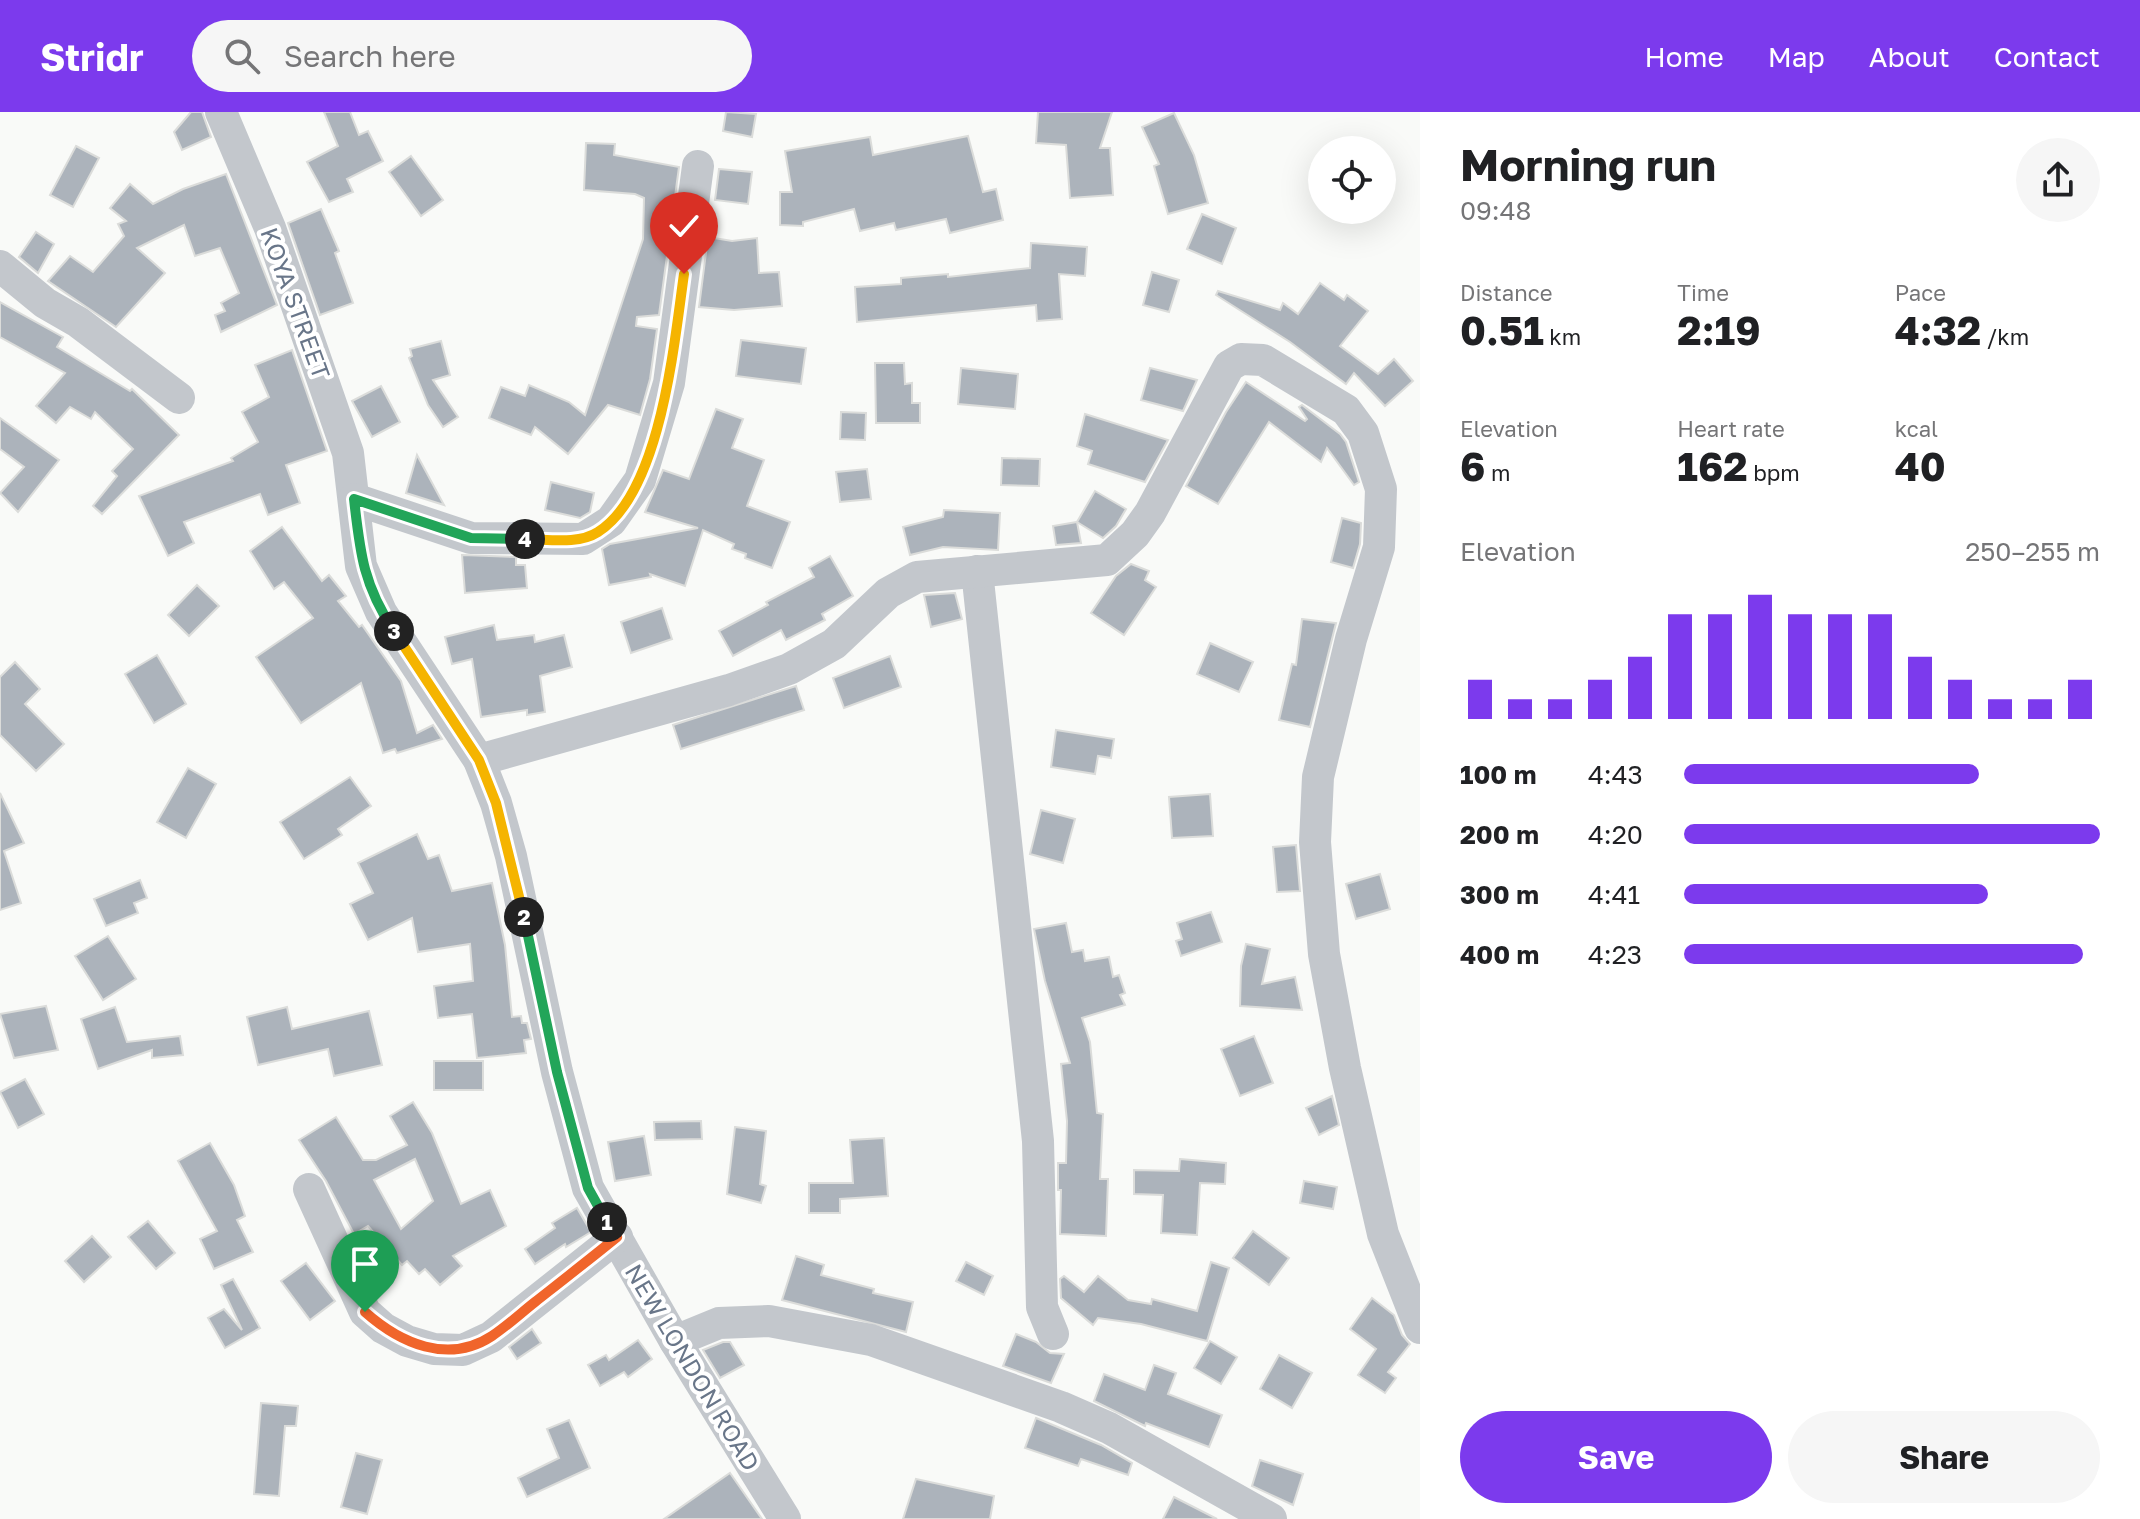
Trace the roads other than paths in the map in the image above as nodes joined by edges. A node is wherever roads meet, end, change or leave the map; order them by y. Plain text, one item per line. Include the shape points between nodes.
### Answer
1 (221, 112) edge
2 (698, 166) dead end
3 (0, 266) edge
4 (179, 398) dead end
5 (354, 499) junction
6 (977, 571) junction
7 (479, 760) junction
8 (309, 1189) dead end
9 (617, 1237) junction
10 (1420, 1328) edge
11 (1053, 1334) dead end
12 (675, 1341) junction
13 (785, 1519) edge
14 (1271, 1519) edge

1 - 5 street, KOYA STREET via 270,228 330,399 348,453
2 - 5 street via 669,383 640,480 611,521 583,539 471,538
3 - 4 street
5 - 7 street, NEW LONDON ROAD via 361,566 381,612
6 - 7 street via 917,577 888,593 834,644 789,669
6 - 10 street via 1107,560 1118,552 1150,513 1229,366 1241,359 1263,360 1317,390 1346,410 1363,433 1381,489 1379,547 1318,777 1315,842 1324,954 1345,1068 1383,1234
6 - 11 street via 1038,1141 1042,1307
7 - 9 street, NEW LONDON ROAD via 511,856 588,1188
8 - 9 street via 365,1312 407,1341 434,1349 463,1350 491,1337
9 - 12 street, NEW LONDON ROAD
12 - 13 street, NEW LONDON ROAD
12 - 14 street via 719,1323 740,1321 769,1321 871,1340 1109,1428

